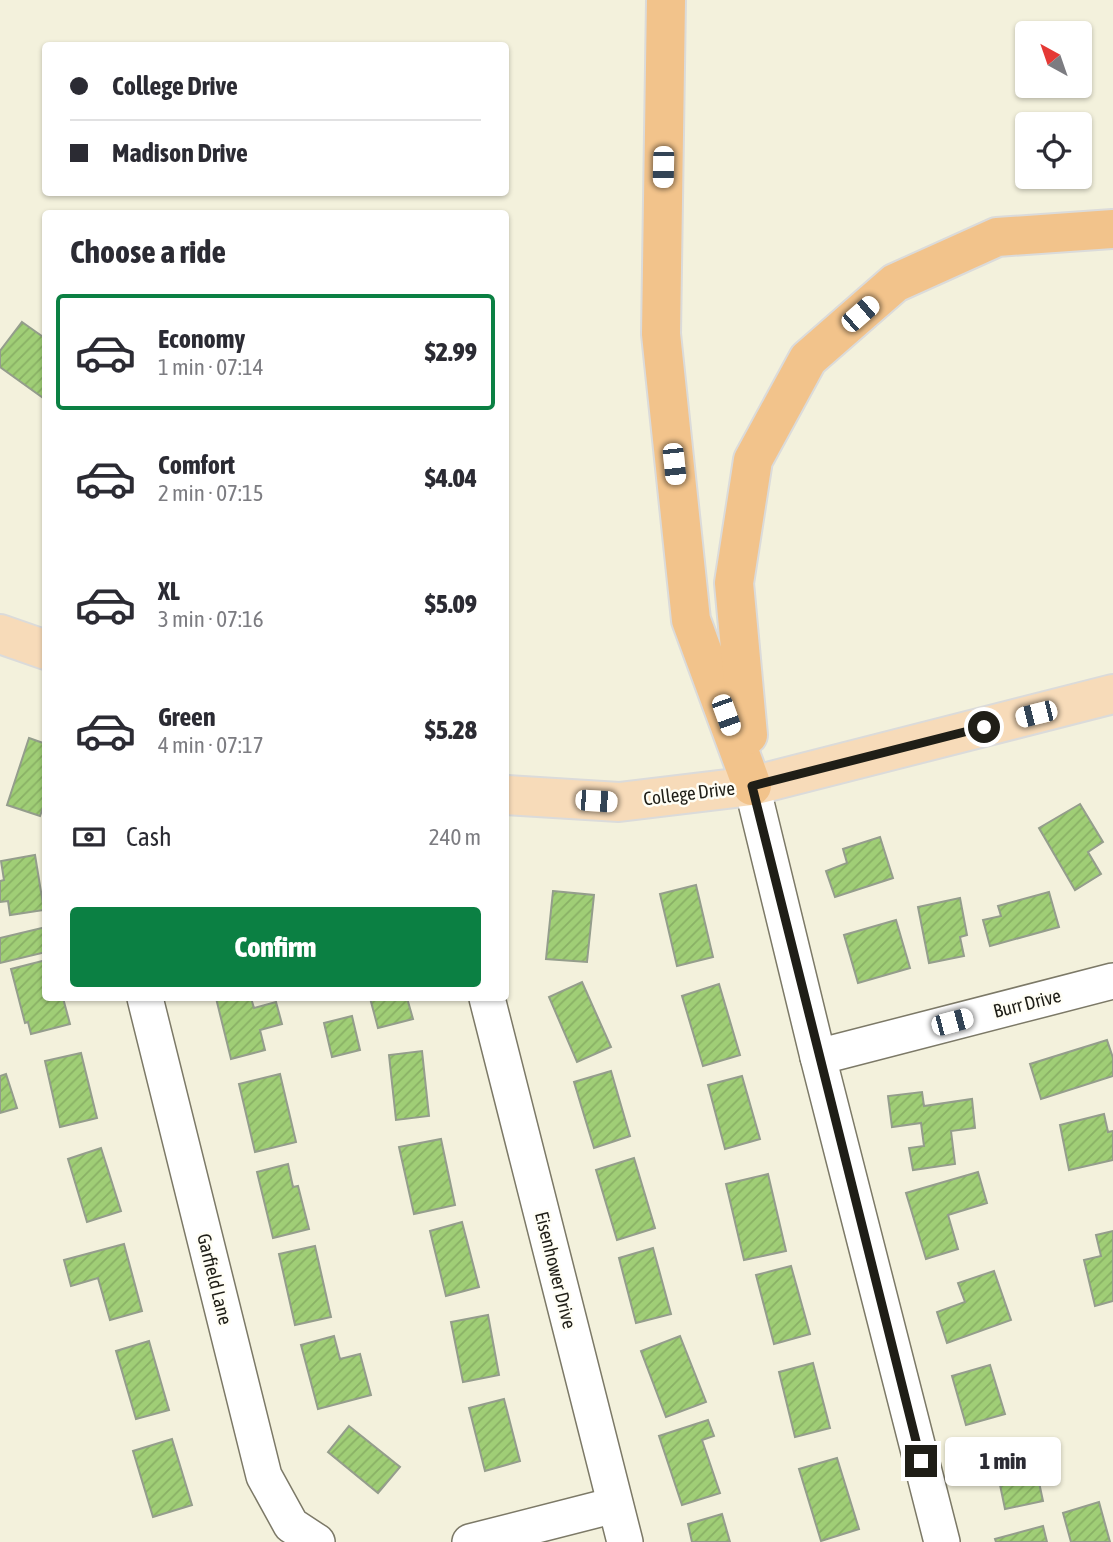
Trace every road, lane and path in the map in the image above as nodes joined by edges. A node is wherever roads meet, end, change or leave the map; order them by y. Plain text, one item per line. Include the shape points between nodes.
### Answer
1 (666, 0) edge
2 (1113, 229) edge
3 (0, 635) edge
4 (42, 649) edge
5 (1113, 694) edge
6 (752, 786) junction
7 (509, 795) edge
8 (1113, 981) edge
9 (146, 1001) edge
10 (488, 1001) edge
11 (818, 1057) junction
12 (615, 1505) junction
13 (313, 1541) edge
14 (470, 1542) edge
15 (625, 1542) edge
16 (942, 1542) edge

1 - 6 highway via 661,334 691,620
2 - 6 highway via 997,237 895,284 807,359 753,460 734,583
3 - 4 main road
5 - 6 main road, College Drive
6 - 7 main road, College Drive via 619,802
6 - 11 street
8 - 11 street, Burr Drive
9 - 13 street, Garfield Lane via 264,1476 291,1525
10 - 12 street, Eisenhower Drive
11 - 16 street
12 - 14 street
12 - 15 street, Eisenhower Drive

